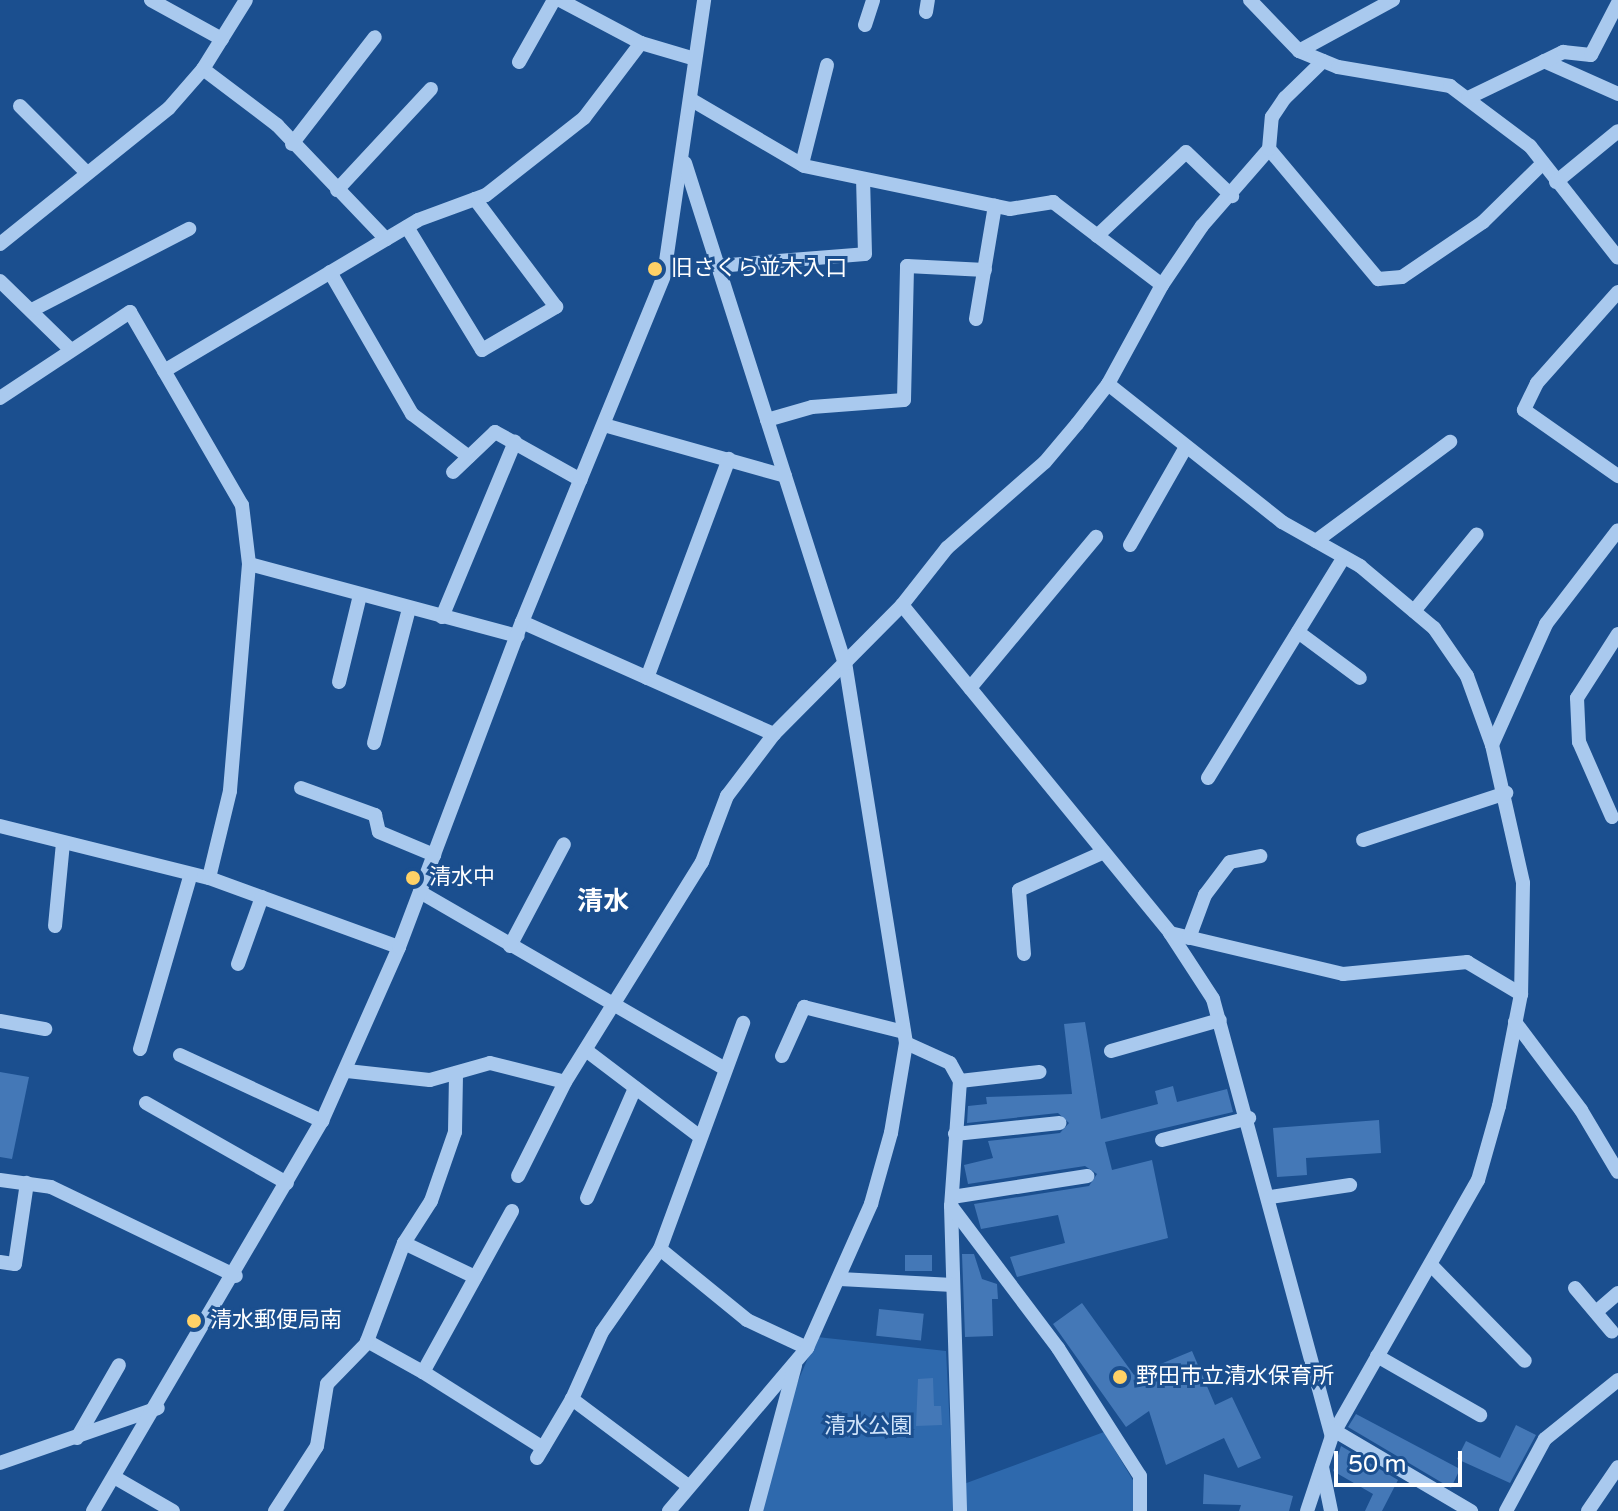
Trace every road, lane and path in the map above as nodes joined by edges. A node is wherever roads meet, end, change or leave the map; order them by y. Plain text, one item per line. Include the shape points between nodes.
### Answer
1 (151, 0) edge
2 (246, 0) edge
3 (557, 0) edge
4 (704, 0) edge
5 (873, 0) edge
6 (1250, 0) edge
7 (1393, 0) edge
8 (1618, 3) edge
9 (865, 25) dead end
10 (375, 37) dead end
11 (222, 39) junction
12 (641, 43) junction
13 (1299, 51) junction
14 (695, 59) junction
15 (1323, 61) junction
16 (1544, 61) junction
17 (519, 62) dead end
18 (827, 65) dead end
19 (203, 69) junction
20 (431, 89) dead end
21 (1618, 94) edge
22 (1468, 98) junction
23 (690, 99) junction
24 (20, 106) dead end
25 (1618, 131) edge
26 (292, 144) junction
27 (1269, 149) junction
28 (683, 159) junction
29 (1543, 163) junction
30 (802, 164) junction
31 (87, 173) junction
32 (863, 180) junction
33 (1556, 182) junction
34 (337, 190) junction
35 (1232, 196) junction
36 (475, 199) junction
37 (995, 206) junction
38 (407, 227) junction
39 (189, 229) dead end
40 (1097, 236) junction
41 (386, 239) junction
42 (0, 244) edge
43 (1618, 258) edge
44 (717, 266) junction
45 (985, 270) junction
46 (330, 272) junction
47 (0, 281) edge
48 (1162, 285) junction
49 (1618, 292) edge
50 (32, 310) junction
51 (976, 319) dead end
52 (69, 348) junction
53 (164, 371) junction
54 (1108, 384) junction
55 (0, 398) edge
56 (767, 420) junction
57 (604, 425) junction
58 (515, 442) junction
59 (1450, 442) dead end
60 (1186, 447) junction
61 (469, 457) junction
62 (729, 459) junction
63 (453, 472) dead end
64 (785, 476) junction
65 (1618, 476) edge
66 (581, 480) junction
67 (1618, 530) edge
68 (1477, 534) dead end
69 (1096, 537) dead end
70 (1316, 541) junction
71 (1130, 545) dead end
72 (1344, 557) junction
73 (249, 564) junction
74 (360, 595) junction
75 (902, 605) junction
76 (409, 609) junction
77 (1414, 611) junction
78 (442, 617) junction
79 (519, 629) junction
80 (1298, 632) junction
81 (1618, 634) edge
82 (845, 664) junction
83 (647, 678) junction
84 (1360, 678) dead end
85 (339, 682) dead end
86 (970, 688) junction
87 (774, 734) junction
88 (374, 743) dead end
89 (1492, 745) junction
90 (1208, 778) dead end
91 (301, 788) dead end
92 (1506, 793) junction
93 (1612, 817) dead end
94 (0, 826) edge
95 (1363, 840) dead end
96 (63, 843) junction
97 (564, 844) dead end
98 (1104, 852) junction
99 (434, 855) junction
100 (1260, 856) dead end
101 (191, 874) junction
102 (209, 878) junction
103 (420, 892) junction
104 (262, 897) junction
105 (55, 926) dead end
106 (1170, 933) junction
107 (1189, 938) junction
108 (510, 946) junction
109 (399, 947) junction
110 (1024, 954) dead end
111 (238, 964) dead end
112 (1521, 994) junction
113 (615, 1005) junction
114 (1220, 1020) junction
115 (0, 1021) edge
116 (1515, 1022) junction
117 (743, 1023) dead end
118 (45, 1029) dead end
119 (905, 1037) junction
120 (140, 1049) dead end
121 (587, 1051) junction
122 (1111, 1051) dead end
123 (180, 1055) dead end
124 (782, 1056) dead end
125 (724, 1068) junction
126 (347, 1071) junction
127 (1039, 1072) dead end
128 (456, 1076) junction
129 (960, 1081) junction
130 (565, 1082) junction
131 (635, 1088) junction
132 (146, 1103) dead end
133 (1249, 1118) junction
134 (322, 1121) junction
135 (1059, 1123) dead end
136 (955, 1134) junction
137 (699, 1136) junction
138 (1162, 1140) dead end
139 (1618, 1172) edge
140 (518, 1176) dead end
141 (1087, 1176) dead end
142 (0, 1180) edge
143 (27, 1183) junction
144 (287, 1183) junction
145 (1350, 1185) dead end
146 (1270, 1197) junction
147 (587, 1198) dead end
148 (951, 1201) junction
149 (512, 1211) dead end
150 (404, 1243) junction
151 (660, 1249) junction
152 (0, 1262) edge
153 (1431, 1265) junction
154 (236, 1276) junction
155 (475, 1277) junction
156 (840, 1279) junction
157 (953, 1285) junction
158 (1575, 1288) dead end
159 (1618, 1293) edge
160 (1596, 1312) junction
161 (1612, 1332) dead end
162 (367, 1341) junction
163 (807, 1348) junction
164 (1377, 1356) junction
165 (1525, 1361) dead end
166 (795, 1364) junction
167 (119, 1365) dead end
168 (423, 1372) junction
169 (1618, 1380) edge
170 (572, 1399) junction
171 (158, 1408) junction
172 (1480, 1415) dead end
173 (1334, 1434) junction
174 (77, 1438) junction
175 (0, 1463) edge
176 (1321, 1466) junction
177 (1618, 1467) edge
178 (114, 1477) junction
179 (687, 1485) junction
180 (93, 1511) edge
181 (173, 1511) edge
182 (275, 1511) edge
183 (669, 1511) edge
184 (756, 1511) edge
185 (960, 1511) edge
186 (1140, 1511) edge
187 (1307, 1511) edge
188 (1331, 1511) edge
189 (1471, 1511) edge
190 (1506, 1511) edge
191 (1588, 1511) edge

1 - 11 street
2 - 11 street
3 - 12 street
3 - 17 street
4 - 14 street
5 - 9 street
6 - 13 street
7 - 13 street
8 - 16 street via 1591,55 1563,52
10 - 26 street
11 - 19 street
12 - 14 street
12 - 36 street via 584,118
13 - 15 street
14 - 23 street
15 - 22 street via 1450,86
15 - 27 street via 1272,117
16 - 21 street
16 - 22 street
18 - 30 street
19 - 26 street via 254,106
19 - 31 street via 169,108
20 - 34 street
22 - 29 street via 1530,146
23 - 28 street
23 - 30 street
24 - 31 street
25 - 33 street
26 - 34 street
27 - 29 street via 1378,279 1402,277 1483,222
27 - 35 street
28 - 44 street
28 - 57 street via 664,275
29 - 33 street
30 - 32 street
31 - 42 street
32 - 37 street
32 - 44 street via 865,254
33 - 43 street
34 - 41 street
35 - 40 street via 1186,152
35 - 48 street via 1202,226
36 - 38 street
36 - 38 street via 556,307 482,350
37 - 40 street via 1010,209 1053,202
37 - 45 street
38 - 41 street
39 - 50 street
40 - 48 street
41 - 46 street
44 - 56 street
45 - 51 street
45 - 56 street via 907,266 904,400 812,407
46 - 53 street
46 - 61 street via 412,414
47 - 50 street
48 - 54 street
49 - 65 street via 1537,383 1524,410
50 - 52 street
52 - 53 street via 130,312
52 - 55 street
53 - 73 street via 242,505
54 - 60 street
54 - 75 street via 1045,462 947,548
56 - 64 street
57 - 62 street
57 - 66 street
58 - 61 street via 495,432
58 - 66 street
58 - 78 street
59 - 70 street
60 - 70 street via 1282,522
60 - 71 street
61 - 63 street
62 - 64 street
62 - 83 street
64 - 82 street
66 - 79 street
67 - 89 street via 1546,624
68 - 77 street
69 - 86 street
70 - 72 street
72 - 77 street
72 - 80 street
73 - 74 street
73 - 102 street via 230,791
74 - 76 street
74 - 85 street
75 - 82 street
75 - 86 street
76 - 78 street
76 - 88 street
77 - 89 street via 1434,628 1467,676
78 - 79 street
79 - 83 street
79 - 99 street
80 - 84 street
80 - 90 street
81 - 93 street via 1577,698 1579,742
82 - 87 street
82 - 119 street
83 - 87 street
86 - 98 street
87 - 113 street via 727,796 702,862
89 - 92 street
91 - 99 street via 375,815 379,832
92 - 95 street
92 - 112 street via 1523,883
94 - 96 street
96 - 101 street
96 - 105 street
97 - 108 street
98 - 106 street
98 - 110 street via 1019,890
99 - 103 street
100 - 107 street via 1230,862 1205,895
101 - 102 street
101 - 120 street
102 - 104 street
103 - 108 street
103 - 109 street
104 - 109 street
104 - 111 street
106 - 107 street
106 - 114 street via 1213,999
107 - 112 street via 1343,974 1467,962
108 - 113 street
109 - 126 street
112 - 116 street
113 - 121 street
113 - 125 street
114 - 122 street
114 - 133 street
115 - 118 street
116 - 139 street via 1581,1110
116 - 153 street via 1478,1180
117 - 125 street
119 - 124 street via 804,1007
119 - 129 street via 950,1063
119 - 156 street via 891,1133 871,1204
121 - 130 street
121 - 131 street
123 - 134 street
125 - 137 street
126 - 128 street via 430,1080
126 - 134 street
127 - 129 street
128 - 130 street via 490,1063
128 - 150 street via 455,1132 431,1201
129 - 136 street
130 - 140 street
131 - 137 street
131 - 147 street
132 - 144 street
133 - 138 street
133 - 146 street
134 - 144 street
135 - 136 street
136 - 148 street
137 - 151 street
141 - 148 street
142 - 143 street
143 - 152 street via 15,1264
143 - 154 street via 51,1187
144 - 154 street
145 - 146 street
146 - 173 street
148 - 157 street
148 - 186 street via 1058,1348 1140,1476
149 - 155 street
150 - 155 street
150 - 162 street
151 - 163 street via 747,1320
151 - 170 street via 602,1332
153 - 164 street
153 - 165 street
154 - 171 street
155 - 168 street
156 - 157 street
156 - 163 street
157 - 185 street
158 - 160 street
159 - 160 street
160 - 161 street
162 - 168 street
162 - 182 street via 327,1384 317,1446
163 - 166 street
164 - 172 street
164 - 173 street
166 - 179 street
166 - 184 street
167 - 174 street
168 - 170 street via 540,1453
169 - 190 street via 1545,1439
170 - 179 street
171 - 174 street
171 - 178 street
173 - 176 street
173 - 189 street
174 - 175 street
176 - 187 street
176 - 188 street
177 - 191 street
178 - 180 street
178 - 181 street
179 - 183 street

